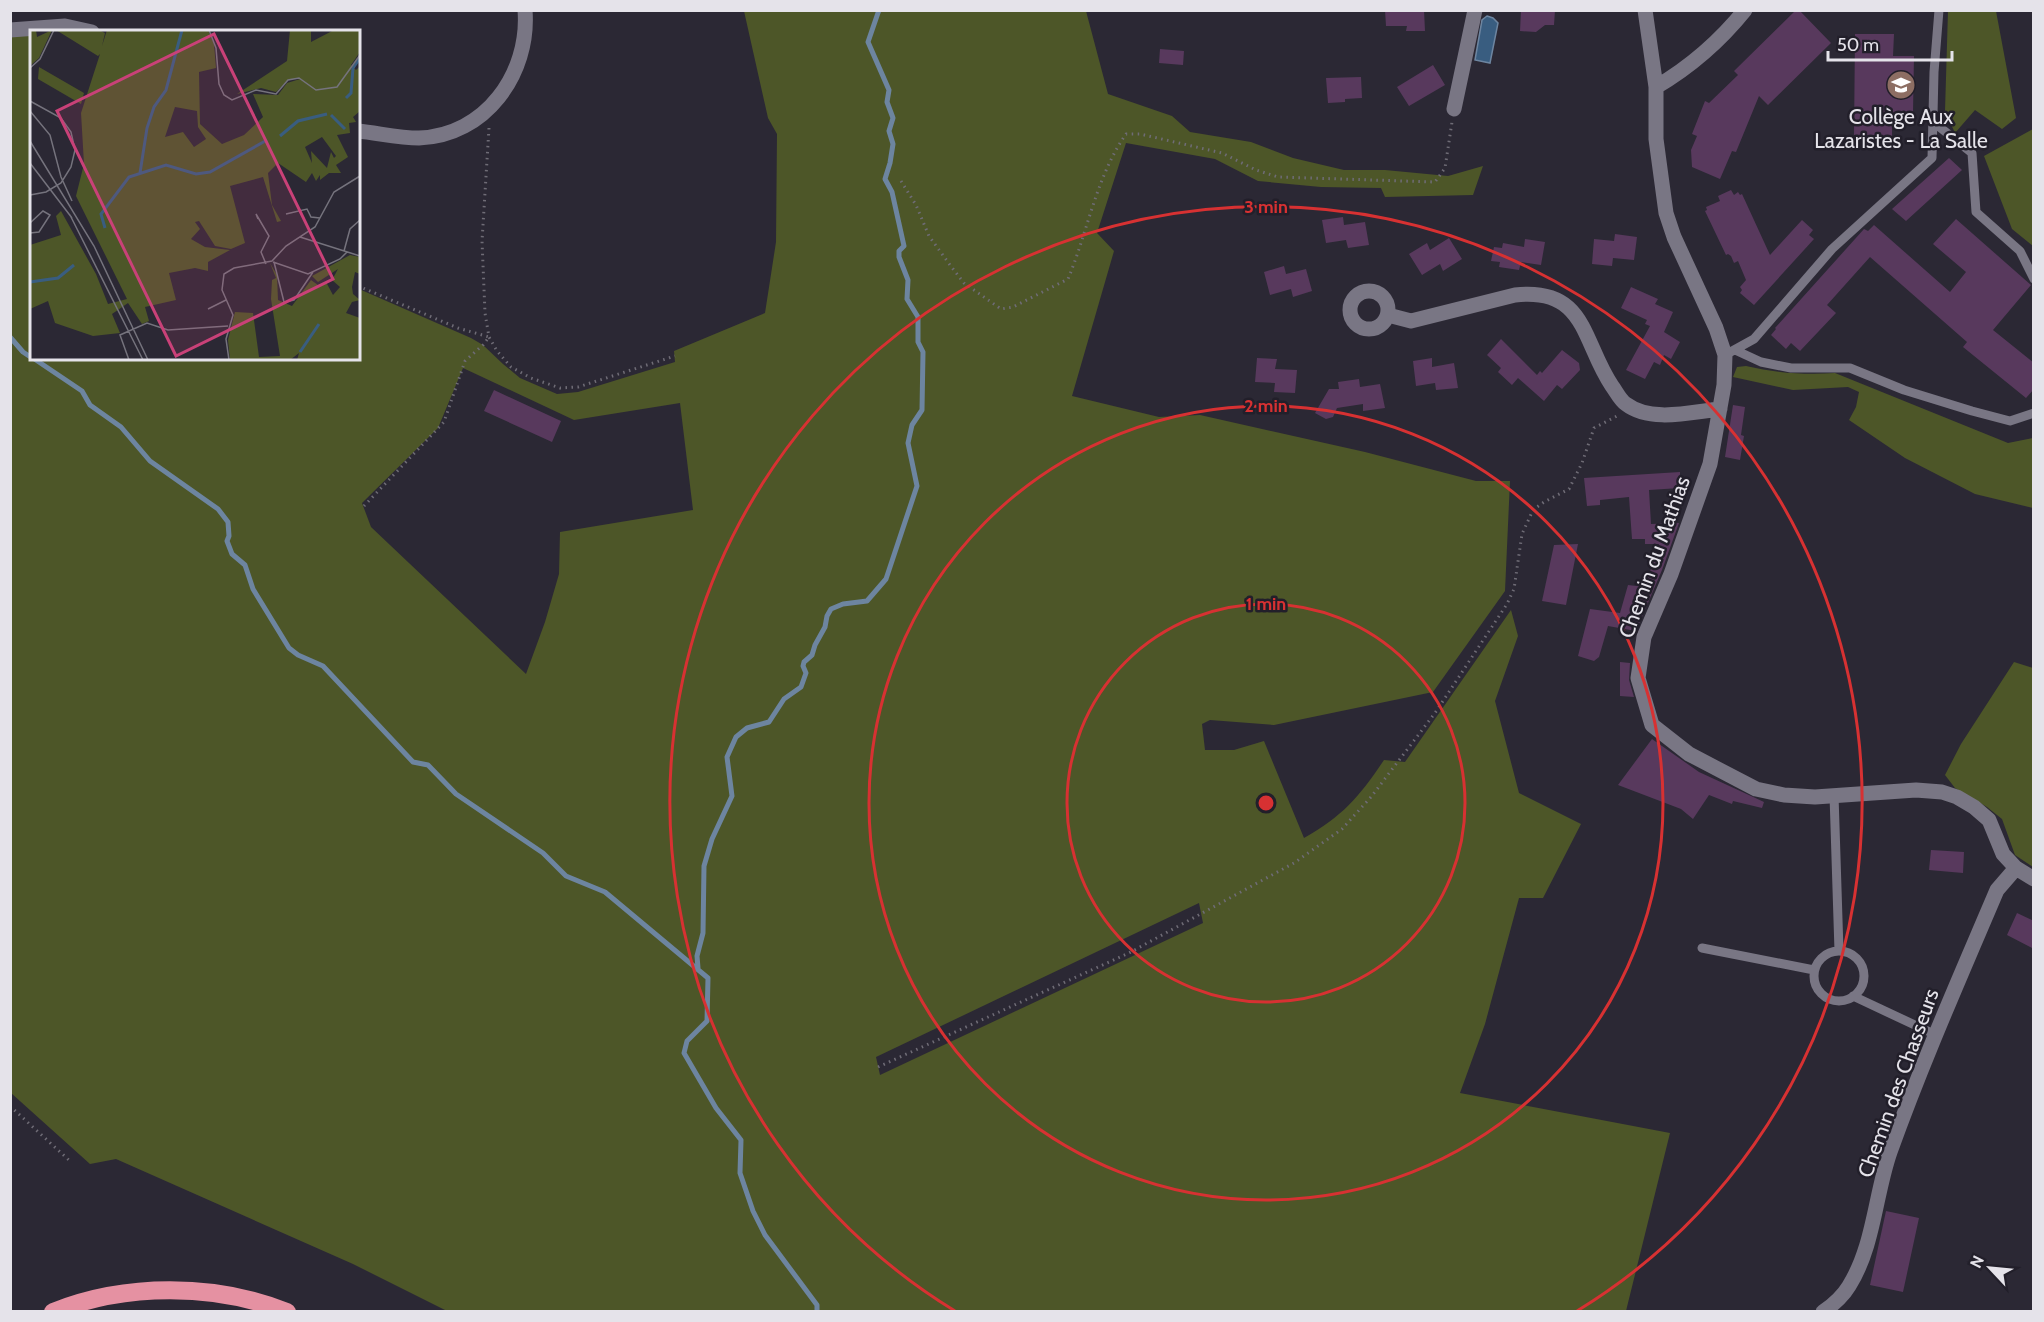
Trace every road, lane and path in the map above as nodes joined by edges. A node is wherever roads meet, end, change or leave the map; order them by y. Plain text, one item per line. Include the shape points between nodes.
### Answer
1 (525, 10) edge
2 (1475, 10) edge
3 (1644, 10) edge
4 (1745, 10) edge
5 (1939, 10) edge
6 (10, 30) edge
7 (83, 30) edge
8 (1656, 87) junction
9 (1454, 109) joint
10 (487, 111) junction
11 (1932, 121) junction
12 (360, 131) edge
13 (901, 181) dead end
14 (2034, 279) edge
15 (360, 287) edge
16 (1388, 315) dead end
17 (489, 338) junction
18 (1730, 352) junction
19 (675, 356) dead end
20 (1630, 406) junction
21 (1720, 409) junction
22 (2034, 413) edge
23 (364, 506) dead end
24 (1834, 795) junction
25 (2016, 868) junction
26 (2034, 879) edge
27 (1702, 948) dead end
28 (1839, 951) junction
29 (1814, 970) junction
30 (1853, 996) junction
31 (1936, 1035) junction
32 (878, 1066) dead end
33 (10, 1106) edge
34 (71, 1162) dead end
35 (53, 1311) edge
36 (287, 1311) edge
37 (1823, 1311) edge

1 - 10 street via 525,43 503,94
2 - 9 street
3 - 8 street, Chemin du Mathias
4 - 8 street via 1730,29 1682,72
5 - 11 lane
6 - 7 street via 65,26
8 - 18 street, Chemin du Mathias via 1656,139 1665,213
9 - 13 path via 1445,168 1435,182 1278,177 1222,153 1126,134 1100,186 1068,279 1013,307 1001,309 964,283 930,236
10 - 12 street via 467,125 418,138
10 - 17 path via 490,122 482,241
11 - 14 lane via 1972,153 1976,212 2020,251
11 - 18 lane via 1932,158 1832,249 1754,339
15 - 17 path
16 - 20 street via 1411,321 1515,295 1544,296 1560,302 1581,321 1606,376
17 - 19 path via 511,367 560,388 578,387
17 - 23 path via 465,360 444,422
18 - 21 street, Chemin du Mathias
18 - 22 lane via 1791,368 1850,368 1904,390 2010,421
20 - 21 street via 1667,415
20 - 32 path via 1594,428 1569,489 1533,510 1522,534 1514,589 1507,604 1435,713 1342,829 1294,863 1129,953
21 - 24 street, Chemin du Mathias via 1710,464 1644,637 1638,678 1652,725 1689,754 1756,789 1784,795
24 - 25 street, Chemin du Mathias via 1916,790 1957,797 1989,820 2003,854
24 - 28 lane
25 - 26 street, Chemin du Mathias
25 - 31 street, Chemin des Chasseurs via 1997,890
27 - 29 lane
28 - 29 lane via 1823,956
28 - 30 lane via 1854,956 1862,968 1863,984
29 - 30 lane via 1816,988 1828,999 1837,1001
30 - 31 lane
31 - 37 street, Chemin des Chasseurs via 1889,1154 1866,1246 1849,1286
33 - 34 path
35 - 36 highway via 106,1297 183,1291

